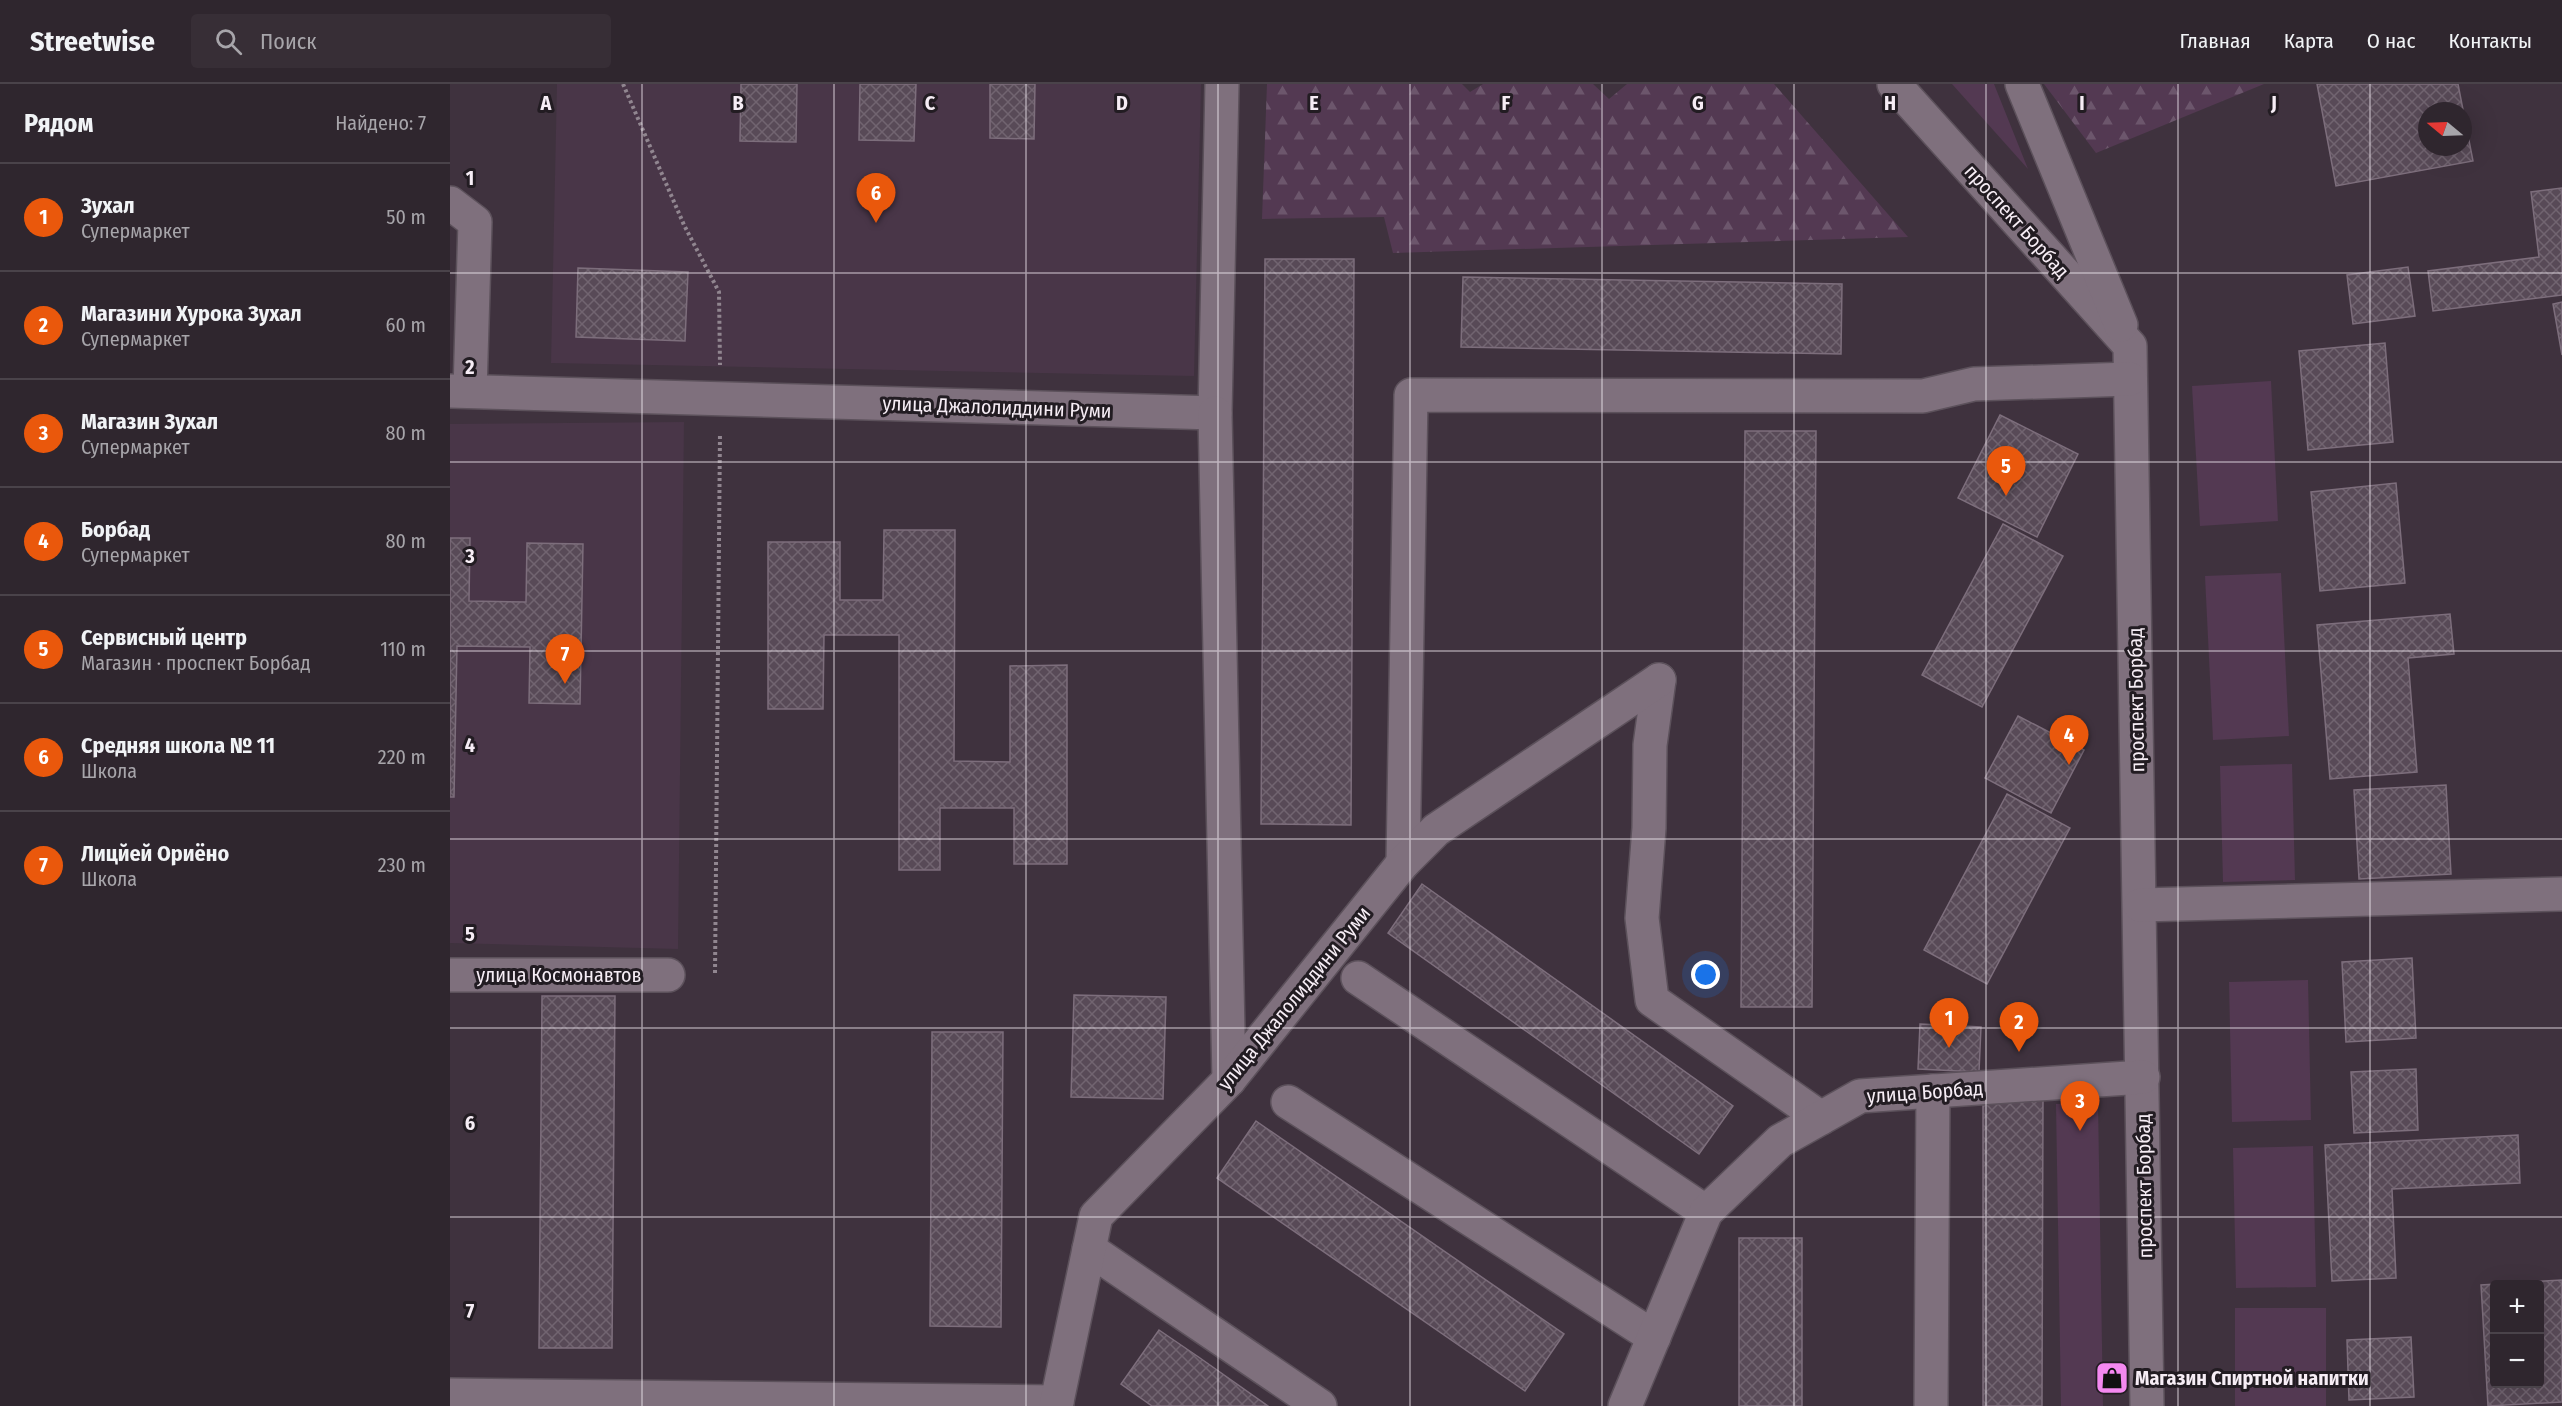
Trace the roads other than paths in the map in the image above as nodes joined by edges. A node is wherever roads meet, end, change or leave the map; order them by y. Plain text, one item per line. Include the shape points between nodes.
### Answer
1 (1222, 84) edge
2 (1894, 84) edge
3 (2022, 84) edge
4 (450, 203) edge
5 (2130, 346) junction
6 (2130, 379) junction
7 (460, 391) edge
8 (1215, 413) junction
9 (1403, 863) junction
10 (2562, 894) edge
11 (2140, 905) junction
12 (450, 975) edge
13 (668, 975) dead end
14 (1358, 978) dead end
15 (2143, 1077) junction
16 (1229, 1080) junction
17 (1933, 1091) junction
18 (1288, 1102) dead end
19 (1821, 1118) junction
20 (1706, 1212) junction
21 (1089, 1249) junction
22 (1654, 1337) junction
23 (450, 1395) edge
24 (1057, 1404) edge
25 (1320, 1406) edge
26 (1625, 1406) edge
27 (1931, 1406) edge
28 (2147, 1406) edge

1 - 8 street
2 - 5 street, проспект Борбад
3 - 5 street
4 - 7 street via 475,222
5 - 6 street, проспект Борбад
6 - 9 street via 1974,384 1923,396 1411,395
6 - 11 street, проспект Борбад
7 - 8 street, улица Джалолиддини Руми
8 - 16 street
9 - 16 street, улица Джалолиддини Руми
9 - 19 street, улица Джалолиддини Руми via 1436,830 1659,680 1650,745 1642,918 1652,999
10 - 11 street
11 - 15 street, проспект Борбад
12 - 13 street, улица Космонавтов
14 - 20 street
15 - 17 street, улица Борбад
15 - 28 street, проспект Борбад
16 - 21 street, улица Джалолиддини Руми via 1096,1216
17 - 19 street, улица Борбад via 1860,1096
17 - 27 street
18 - 22 street
19 - 20 street, улица Борбад via 1780,1141
20 - 22 street, улица Борбад
21 - 24 street, улица Джалолиддини Руми
21 - 25 street
22 - 26 street, улица Борбад
23 - 24 street

